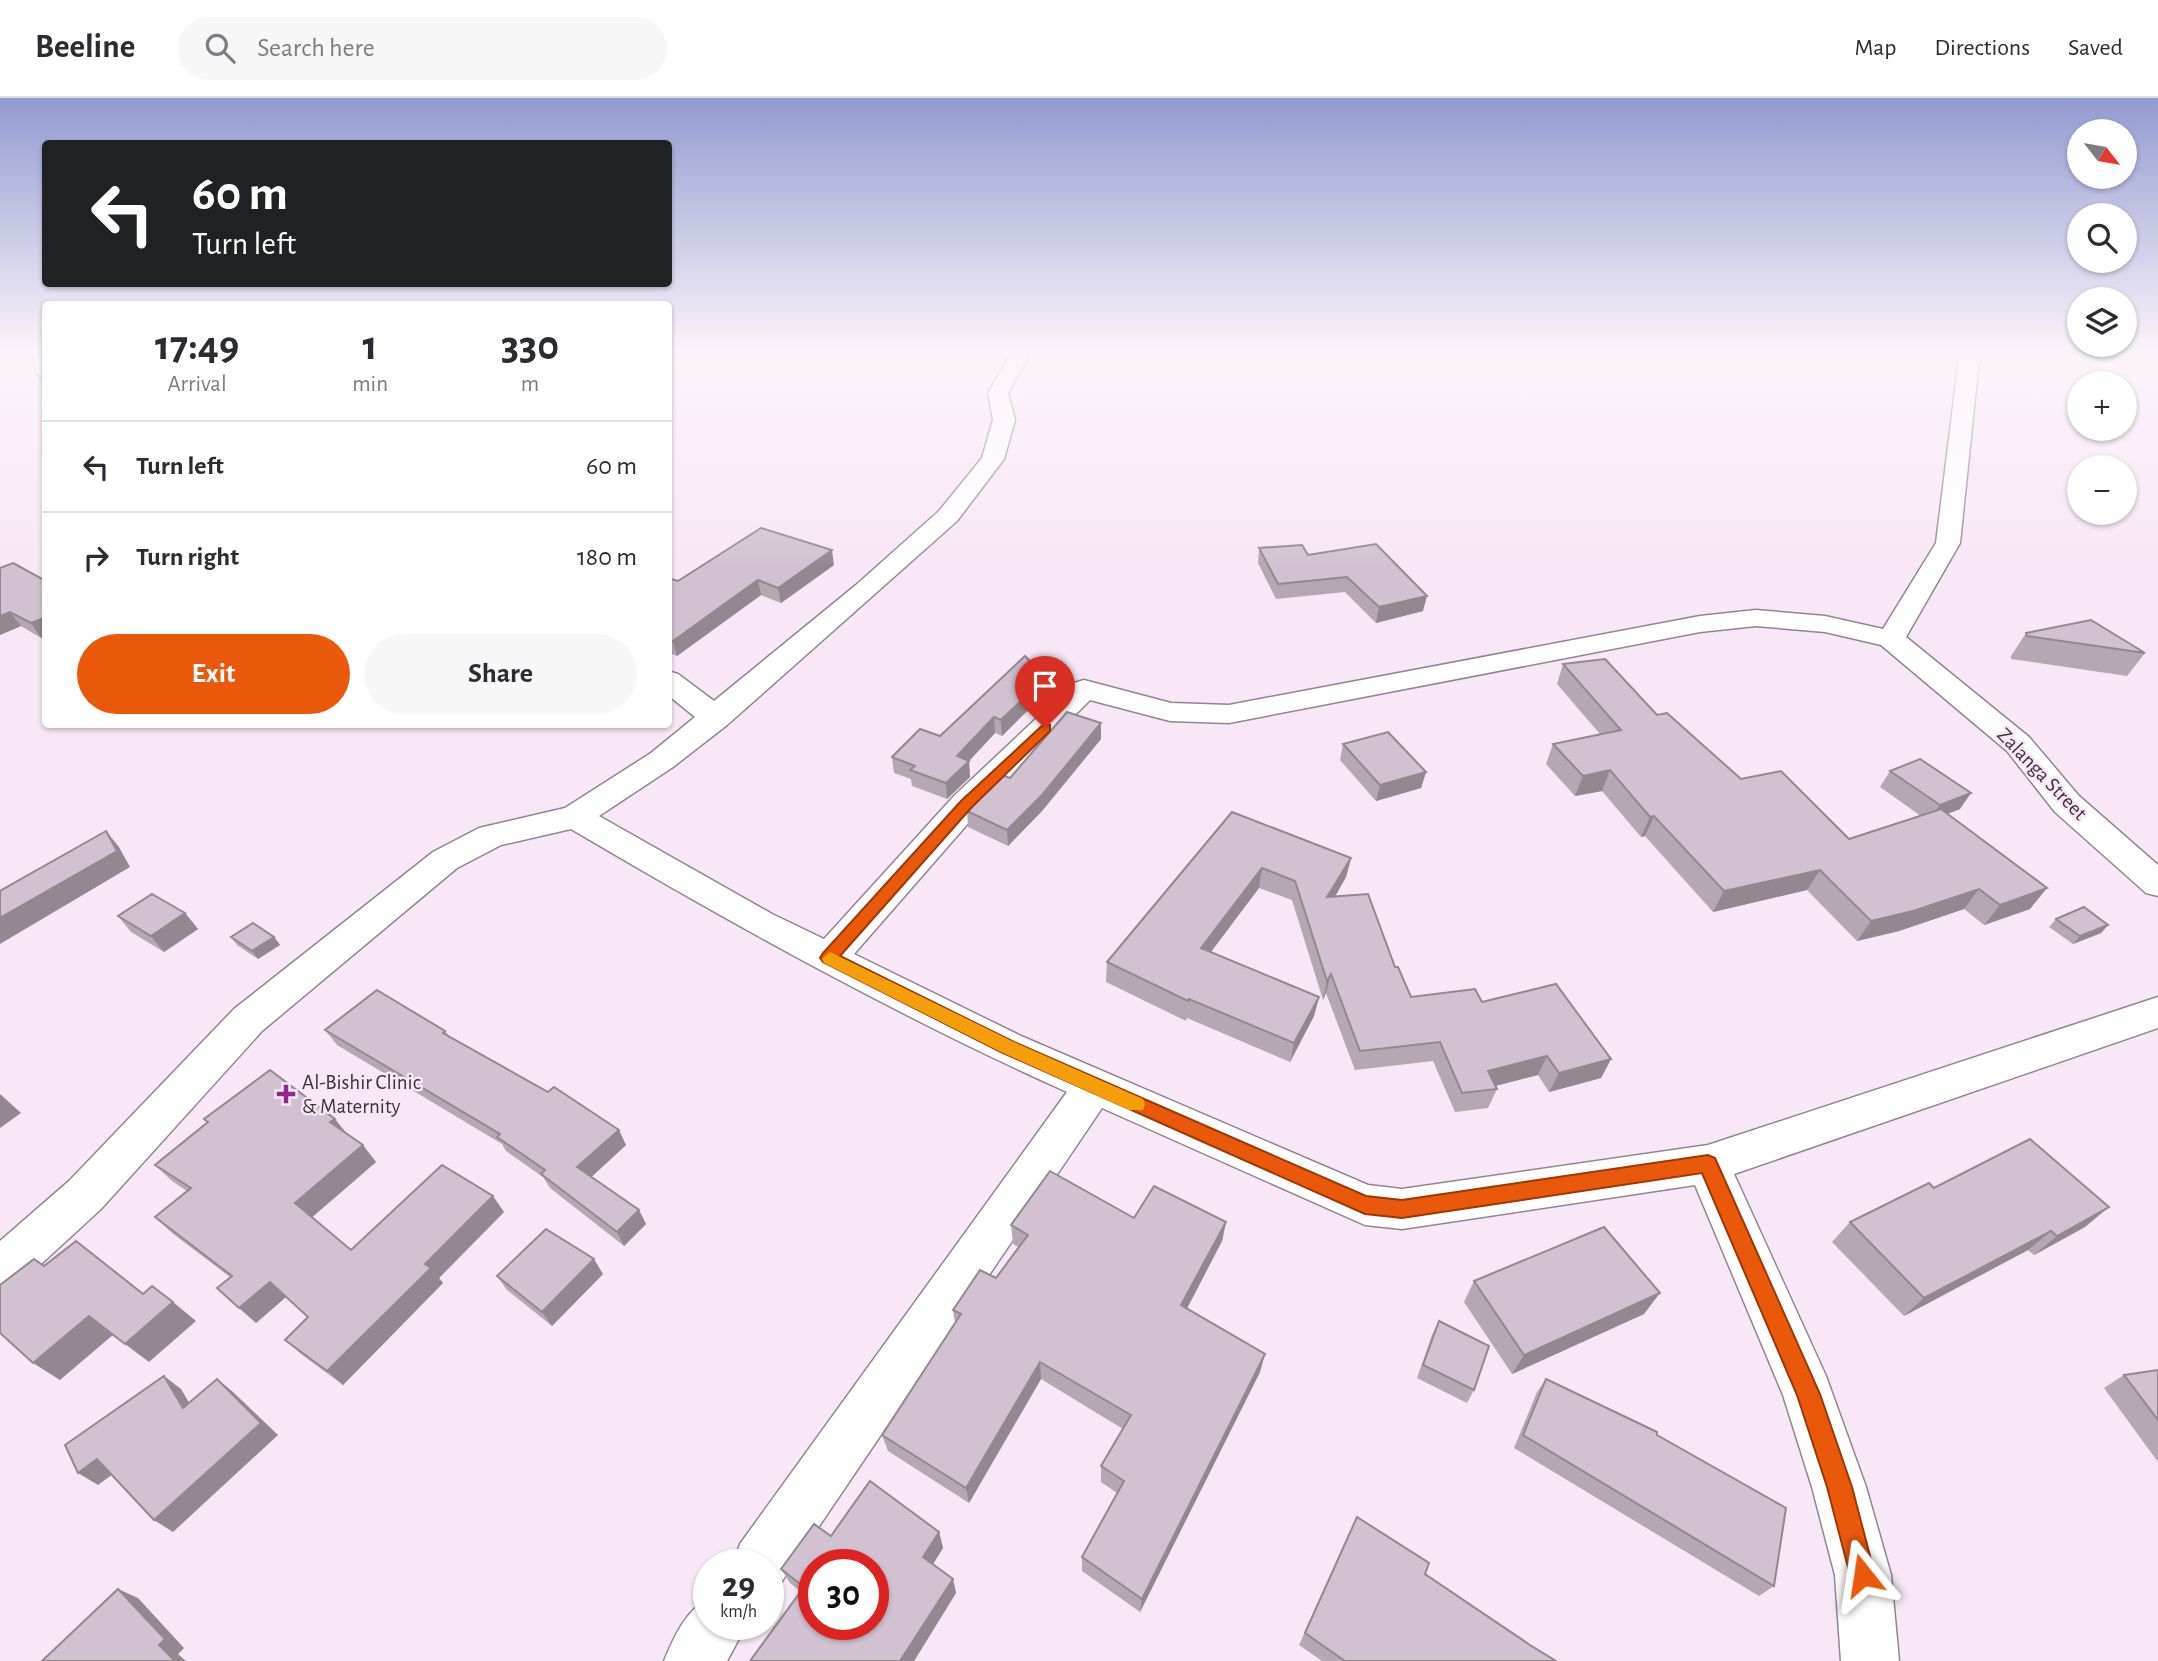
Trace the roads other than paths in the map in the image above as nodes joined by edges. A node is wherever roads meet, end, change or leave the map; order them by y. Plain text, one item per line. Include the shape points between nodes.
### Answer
1 (1003, 423) edge
2 (1960, 423) edge
3 (1891, 639) junction
4 (672, 683) edge
5 (716, 718) junction
6 (575, 817) junction
7 (2158, 884) edge
8 (829, 958) junction
9 (2158, 1012) edge
10 (1094, 1086) junction
11 (1708, 1164) junction
12 (0, 1271) edge
13 (770, 1549) edge
14 (707, 1640) edge
15 (693, 1661) edge
16 (1870, 1661) edge

1 - 5 street via 993,459 948,516
2 - 3 street via 1948,542
3 - 7 street, Zalanga Street via 2018,744 2067,804
3 - 8 street via 1825,624 1756,618 1700,624 1229,714 1170,712 1084,689 966,804
4 - 5 street
5 - 6 street
6 - 8 street
6 - 12 street via 491,836 445,860 248,1020 85,1195
8 - 10 street
9 - 11 street
10 - 11 street via 1382,1209
10 - 13 street
11 - 16 street via 1808,1394 1839,1487 1863,1575
14 - 15 street

